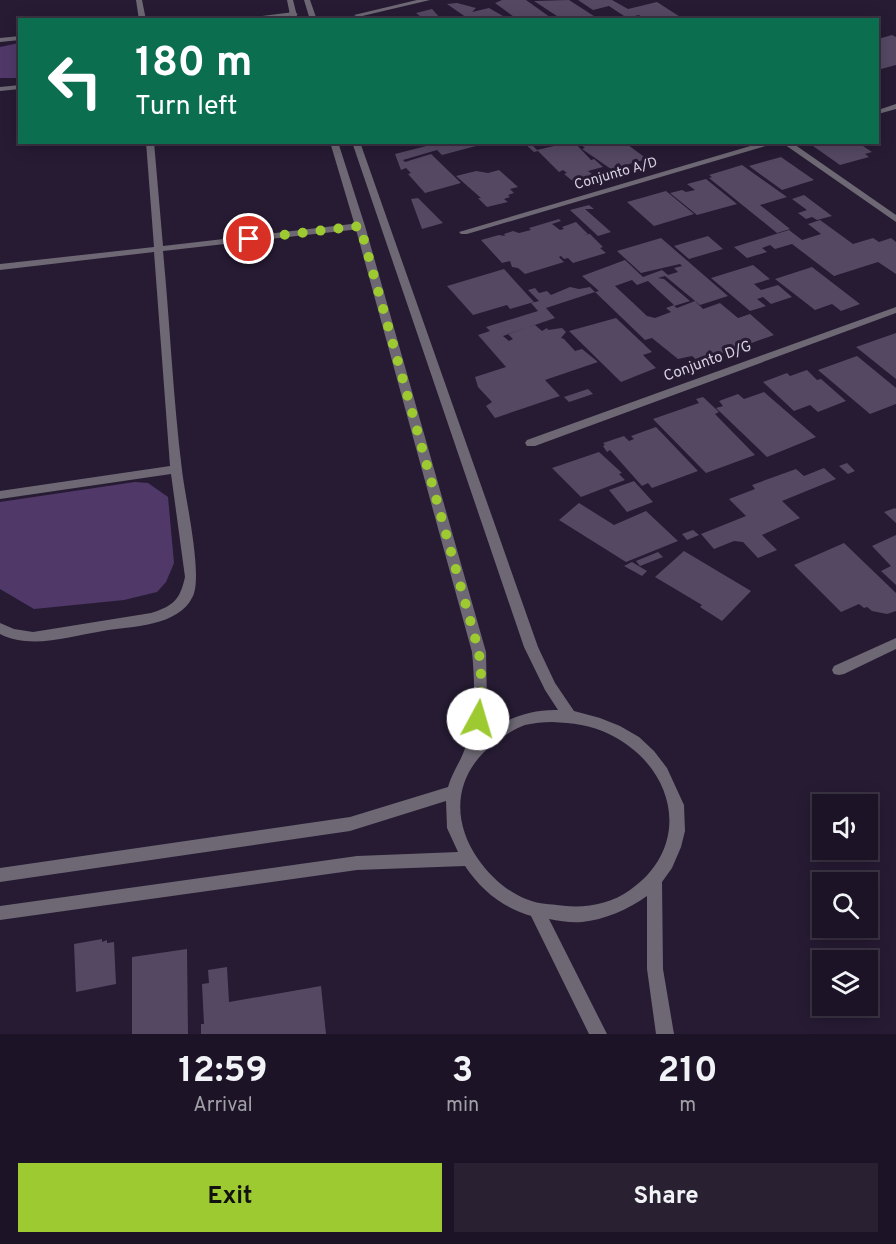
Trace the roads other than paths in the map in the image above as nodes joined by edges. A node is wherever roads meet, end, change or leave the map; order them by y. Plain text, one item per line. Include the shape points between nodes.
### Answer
1 (139, 0) edge
2 (290, 0) edge
3 (307, 0) edge
4 (427, 0) edge
5 (358, 15) dead end
6 (295, 17) edge
7 (143, 18) edge
8 (274, 18) edge
9 (313, 18) edge
10 (18, 38) edge
11 (0, 40) edge
12 (18, 87) edge
13 (0, 89) edge
14 (896, 106) edge
15 (879, 112) edge
16 (150, 144) edge
17 (335, 144) edge
18 (357, 144) edge
19 (768, 144) edge
20 (788, 144) edge
21 (896, 219) edge
22 (360, 226) junction
23 (464, 232) dead end
24 (160, 250) junction
25 (0, 267) edge
26 (896, 310) edge
27 (531, 443) dead end
28 (176, 469) junction
29 (0, 495) edge
30 (0, 628) edge
31 (896, 643) edge
32 (839, 670) dead end
33 (569, 716) junction
34 (470, 755) junction
35 (453, 792) junction
36 (467, 859) junction
37 (0, 875) edge
38 (655, 882) junction
39 (536, 910) junction
40 (0, 913) edge
41 (598, 1034) edge
42 (665, 1034) edge

1 - 7 street
2 - 6 street
3 - 9 street
4 - 5 street
6 - 8 street
10 - 11 street
12 - 13 street
14 - 15 street
16 - 24 street
17 - 22 street
18 - 33 street via 531,647
19 - 23 street, Conjunto A/D
20 - 21 street
22 - 24 street
22 - 34 street via 479,652 482,686
24 - 25 street
24 - 28 street
26 - 27 street, Conjunto D/G
28 - 29 street
28 - 30 street via 191,577 187,595 180,603 152,618 33,637
31 - 32 street
33 - 34 street via 531,718 496,732
33 - 38 street via 608,725 641,746 666,777 678,812 675,849
34 - 35 street
35 - 36 street via 454,826
35 - 37 street via 350,824
36 - 39 street via 485,881
36 - 40 street via 357,863
38 - 39 street via 622,905 580,915
38 - 42 street via 655,969
39 - 41 street

